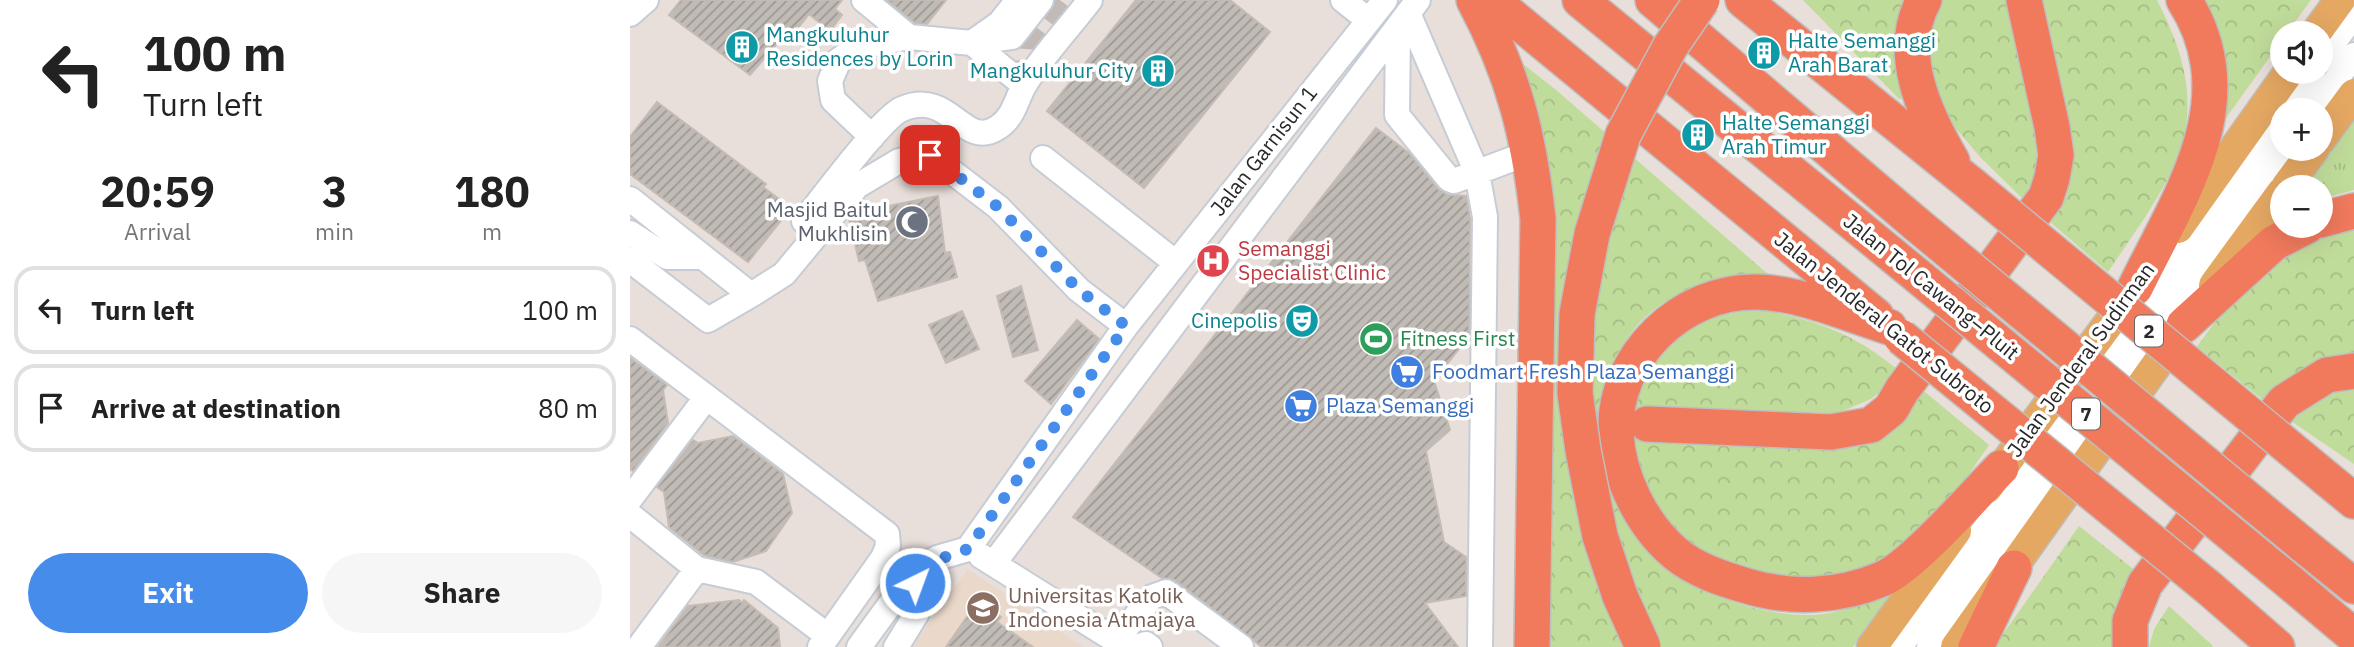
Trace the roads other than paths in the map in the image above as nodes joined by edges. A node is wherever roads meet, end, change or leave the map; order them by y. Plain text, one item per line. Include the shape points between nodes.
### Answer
1 (646, 0) edge
2 (864, 0) edge
3 (1018, 0) edge
4 (1041, 0) edge
5 (1090, 0) edge
6 (1343, 0) edge
7 (1385, 0) edge
8 (1474, 0) edge
9 (1492, 0) edge
10 (1580, 0) edge
11 (1653, 0) edge
12 (1702, 0) edge
13 (1743, 0) edge
14 (1924, 0) edge
15 (2024, 0) edge
16 (2184, 0) edge
17 (2340, 0) edge
18 (1408, 13) edge
19 (630, 14) edge
20 (2354, 15) edge
21 (1368, 20) junction
22 (2325, 21) edge
23 (909, 37) junction
24 (972, 43) junction
25 (2333, 43) edge
26 (2354, 55) edge
27 (2280, 84) edge
28 (1024, 85) junction
29 (2354, 94) edge
30 (2323, 98) edge
31 (2333, 122) edge
32 (2270, 130) edge
33 (872, 137) junction
34 (1531, 152) junction
35 (1043, 158) dead end
36 (2277, 161) edge
37 (1477, 173) junction
38 (1967, 180) junction
39 (630, 199) edge
40 (2270, 208) edge
41 (2354, 211) edge
42 (2333, 217) edge
43 (804, 221) dead end
44 (630, 233) edge
45 (2284, 238) edge
46 (702, 257) junction
47 (630, 260) edge
48 (1176, 263) junction
49 (2135, 288) junction
50 (751, 295) junction
51 (2184, 325) junction
52 (1126, 326) junction
53 (1895, 332) junction
54 (630, 339) edge
55 (2354, 371) edge
56 (706, 398) junction
57 (1647, 424) dead end
58 (2001, 468) junction
59 (2342, 487) edge
60 (630, 499) edge
61 (630, 515) edge
62 (968, 549) junction
63 (994, 563) junction
64 (2014, 568) junction
65 (697, 569) junction
66 (2354, 586) edge
67 (914, 591) junction
68 (2215, 593) junction
69 (2354, 636) edge
70 (824, 641) edge
71 (1126, 645) edge
72 (1530, 645) edge
73 (639, 647) edge
74 (859, 647) edge
75 (896, 647) edge
76 (1150, 647) edge
77 (1241, 647) edge
78 (1480, 647) edge
79 (1643, 647) edge
80 (1872, 647) edge
81 (1900, 647) edge
82 (1929, 647) edge
83 (1956, 647) edge
84 (1976, 647) edge
85 (2130, 647) edge
86 (2248, 647) edge
87 (2277, 647) edge

1 - 19 street
2 - 23 street
3 - 24 street via 1000,23
4 - 24 street via 1012,37
5 - 28 street
6 - 21 street
7 - 21 street, Jalan Garnisun 1
8 - 34 highway via 1513,84
9 - 53 highway, Jalan Jenderal Gatot Subroto
10 - 69 highway, Jalan Tol Cawang–Pluit / 7, bridge
11 - 66 highway, Jalan Tol Cawang–Pluit / 7, bridge
12 - 79 highway, bridge via 1670,47 1623,135 1592,234 1577,314 1575,393 1600,536
13 - 38 highway, 2
14 - 38 highway via 1912,45 1914,74 1938,139
15 - 57 highway via 2056,155 2046,197 1891,408 1871,425 1832,432
16 - 49 highway via 2202,40 2210,73 2211,111 2200,155
17 - 22 main road
18 - 37 street
18 - 37 street via 1396,106 1400,120 1452,181
18 - 63 street
20 - 25 street
21 - 48 street, Jalan Garnisun 1
23 - 24 street
23 - 33 street via 858,47 839,60 830,81 833,100
24 - 28 street
26 - 30 street
27 - 49 main road, Jalan Jenderal Sudirman
28 - 33 street via 1014,111 997,128 982,133 963,127 945,109 925,104 900,109
29 - 31 main road
32 - 81 street
33 - 43 street
34 - 37 street
34 - 72 highway via 1550,419
35 - 48 street
36 - 82 street
37 - 78 street via 1485,217
38 - 59 highway, 2, bridge
39 - 46 street
40 - 51 main road
41 - 42 highway
44 - 46 street via 667,257
45 - 51 highway
46 - 50 street
47 - 50 street via 708,320
48 - 52 street, Jalan Garnisun 1
49 - 58 main road, Jalan Jenderal Sudirman
50 - 52 street via 784,274 857,187 899,161 930,155 998,207 1079,290
51 - 64 main road
52 - 62 street, Jalan Garnisun 1
53 - 58 highway via 1800,300 1756,292 1711,299 1667,321 1637,358 1622,393 1615,432 1624,477 1645,520 1676,554 1717,577 1759,590 1802,595 1837,592 1884,579
53 - 68 highway, Jalan Jenderal Gatot Subroto, bridge
54 - 56 street
55 - 85 highway via 2327,375 2284,402 2145,584 2130,621
56 - 60 street
56 - 70 street via 887,534 883,558
58 - 80 main road, Jalan Jenderal Sudirman
61 - 65 street
62 - 63 street
62 - 67 street via 926,564 917,574
63 - 71 street
64 - 83 main road
64 - 84 highway
65 - 70 street via 757,582
65 - 73 street
67 - 74 street via 894,599
67 - 75 street via 917,613
68 - 86 highway
68 - 87 highway, Jalan Jenderal Gatot Subroto
71 - 76 street
71 - 77 street via 1152,597 1169,588

